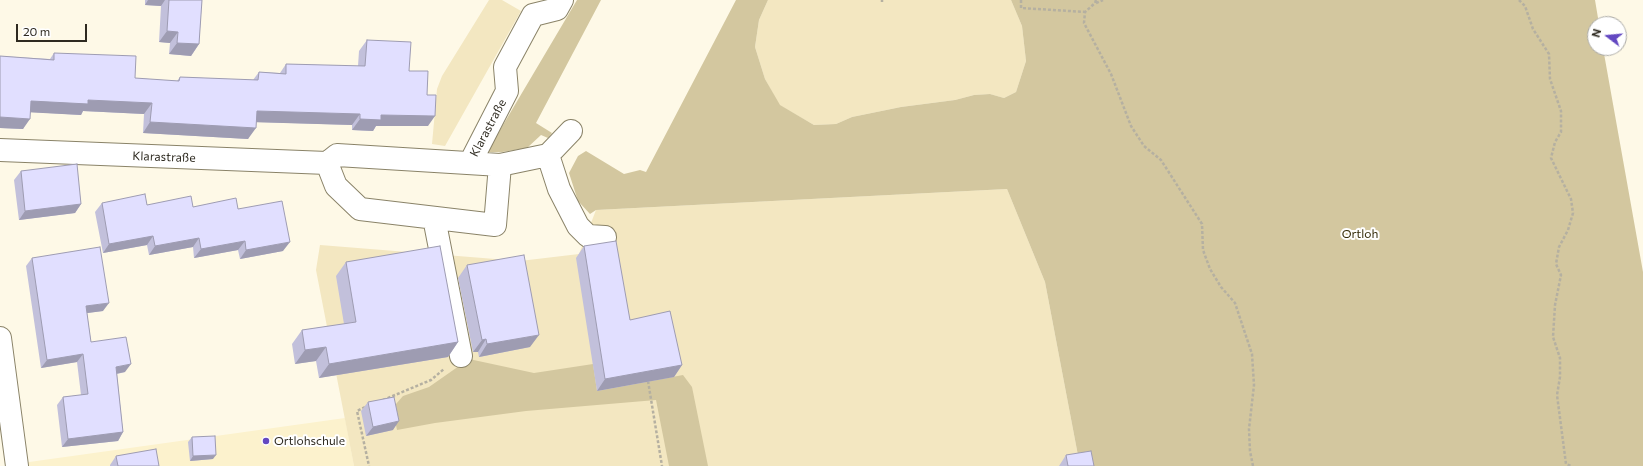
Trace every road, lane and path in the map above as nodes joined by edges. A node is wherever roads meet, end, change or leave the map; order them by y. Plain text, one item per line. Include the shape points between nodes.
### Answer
1 (562, 0) edge
2 (1021, 0) edge
3 (1103, 0) edge
4 (1519, 0) edge
5 (1096, 2) edge
6 (1085, 12) junction
7 (570, 131) dead end
8 (0, 150) edge
9 (548, 155) junction
10 (327, 163) junction
11 (470, 163) junction
12 (500, 165) junction
13 (434, 218) junction
14 (605, 237) dead end
15 (0, 338) edge
16 (461, 356) joint
17 (648, 381) edge
18 (377, 402) edge
19 (370, 405) edge
20 (17, 466) edge
21 (369, 466) edge
22 (662, 466) edge
23 (1253, 466) edge
24 (1571, 466) edge

1 - 11 street, Klarastraße via 557,9 533,15 505,67 507,91
2 - 6 path via 1021,8
3 - 5 path
4 - 24 path via 1525,6 1533,29 1550,54 1550,79 1561,111 1561,132 1555,142 1551,158 1571,199 1573,213 1559,247 1556,264 1561,275 1555,305 1553,337 1560,358 1557,395 1566,464
5 - 6 path
6 - 23 path via 1084,23 1111,74 1131,126 1144,146 1162,160 1202,224 1204,250 1210,269 1235,303 1252,354 1254,385 1249,429
7 - 9 street
8 - 10 street, Klarastraße
9 - 12 street, Klarastraße
9 - 14 street via 559,189 578,226 588,236
10 - 11 street, Klarastraße via 337,155
10 - 13 street via 336,186 360,209
11 - 12 street, Klarastraße
12 - 13 street via 495,225
13 - 16 street via 444,303
15 - 20 street
16 - 18 path via 431,380
17 - 22 path
19 - 21 path via 357,411

